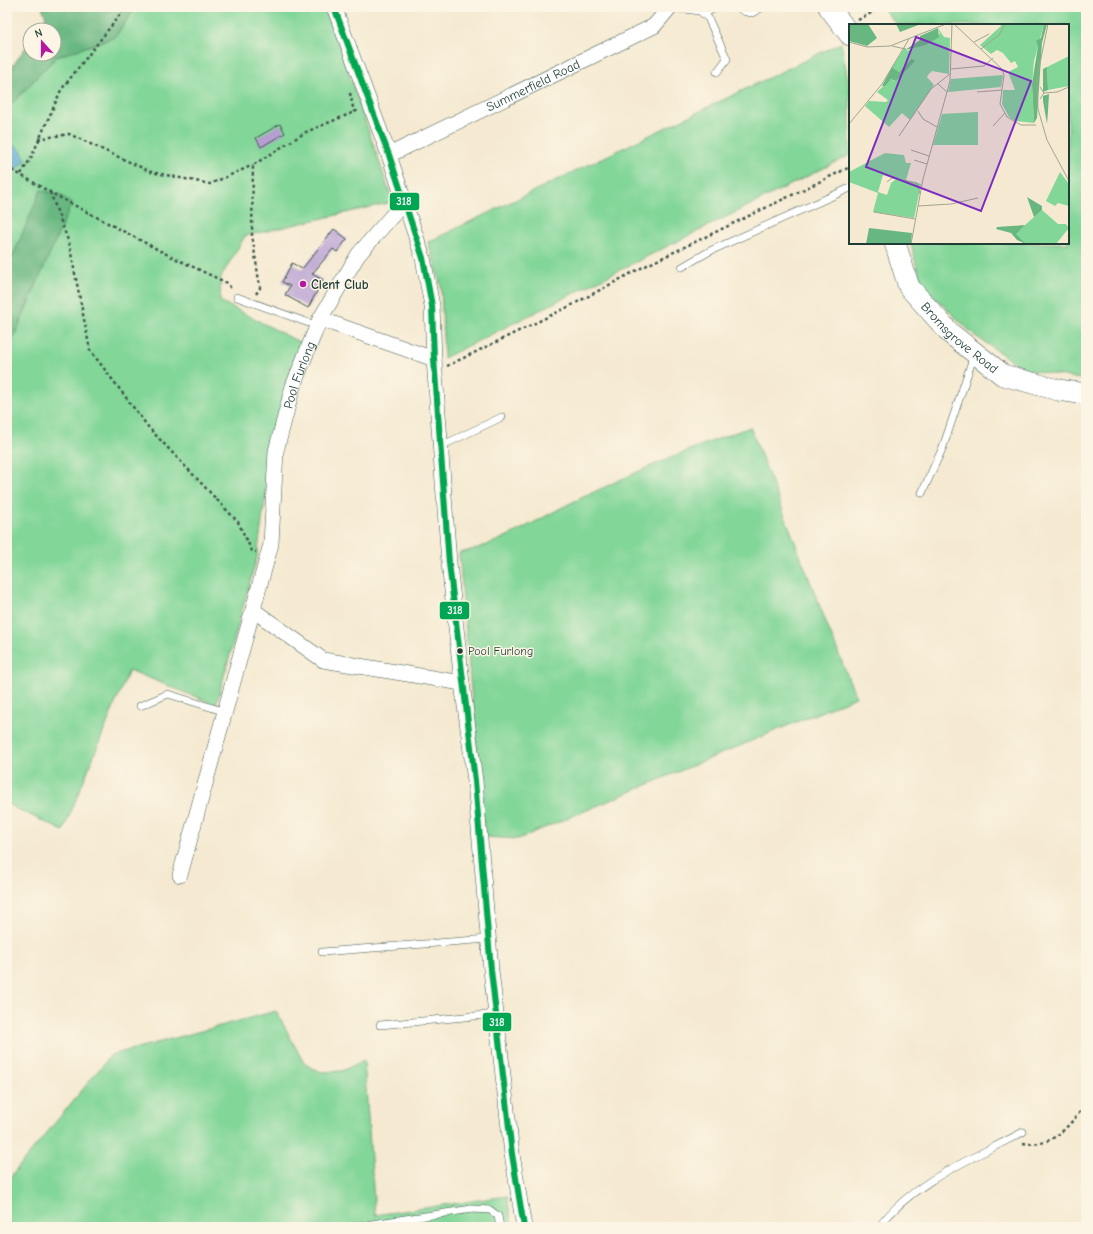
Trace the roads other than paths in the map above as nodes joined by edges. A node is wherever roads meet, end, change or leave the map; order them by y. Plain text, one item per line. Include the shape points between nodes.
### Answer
1 (334, 7) edge
2 (669, 7) edge
3 (717, 7) edge
4 (738, 7) edge
5 (763, 7) edge
6 (829, 7) edge
7 (704, 14) junction
8 (849, 24) edge
9 (717, 72) dead end
10 (389, 155) junction
11 (849, 188) edge
12 (404, 202) junction
13 (894, 244) edge
14 (682, 268) dead end
15 (237, 297) road end
16 (319, 323) junction
17 (975, 353) junction
18 (434, 364) junction
19 (1086, 394) edge
20 (502, 417) dead end
21 (441, 446) junction
22 (922, 493) dead end
23 (252, 610) junction
24 (462, 683) junction
25 (140, 706) dead end
26 (226, 712) junction
27 (180, 875) dead end
28 (488, 939) junction
29 (322, 952) dead end
30 (496, 1014) junction
31 (380, 1025) dead end
32 (1023, 1132) dead end
33 (352, 1227) edge
34 (500, 1227) edge
35 (524, 1227) edge
36 (879, 1227) edge

1 - 10 street
2 - 7 lane
2 - 10 street, Summerfield Road via 654,26
3 - 7 lane
4 - 5 lane via 752,14
6 - 8 street
7 - 9 lane via 727,59
10 - 12 street
11 - 14 lane via 710,251
12 - 16 street, Pool Furlong via 358,255
12 - 18 street via 424,258 432,306
13 - 17 street, Bromsgrove Road via 909,287 951,334
15 - 16 lane
16 - 18 street
16 - 23 street, Pool Furlong via 293,386 276,451 271,544
17 - 19 street, Bromsgrove Road via 1003,375 1058,390
17 - 22 lane via 943,447
18 - 21 street
20 - 21 lane
21 - 24 street via 449,563
23 - 24 street via 323,660
23 - 26 street, Pool Furlong
24 - 28 street via 475,781
25 - 26 lane via 168,694
26 - 27 street, Pool Furlong
28 - 29 lane
28 - 30 street
30 - 31 lane
30 - 35 street via 512,1154
32 - 36 lane via 963,1162 919,1188 887,1216
33 - 34 lane via 472,1209 490,1210 498,1216

